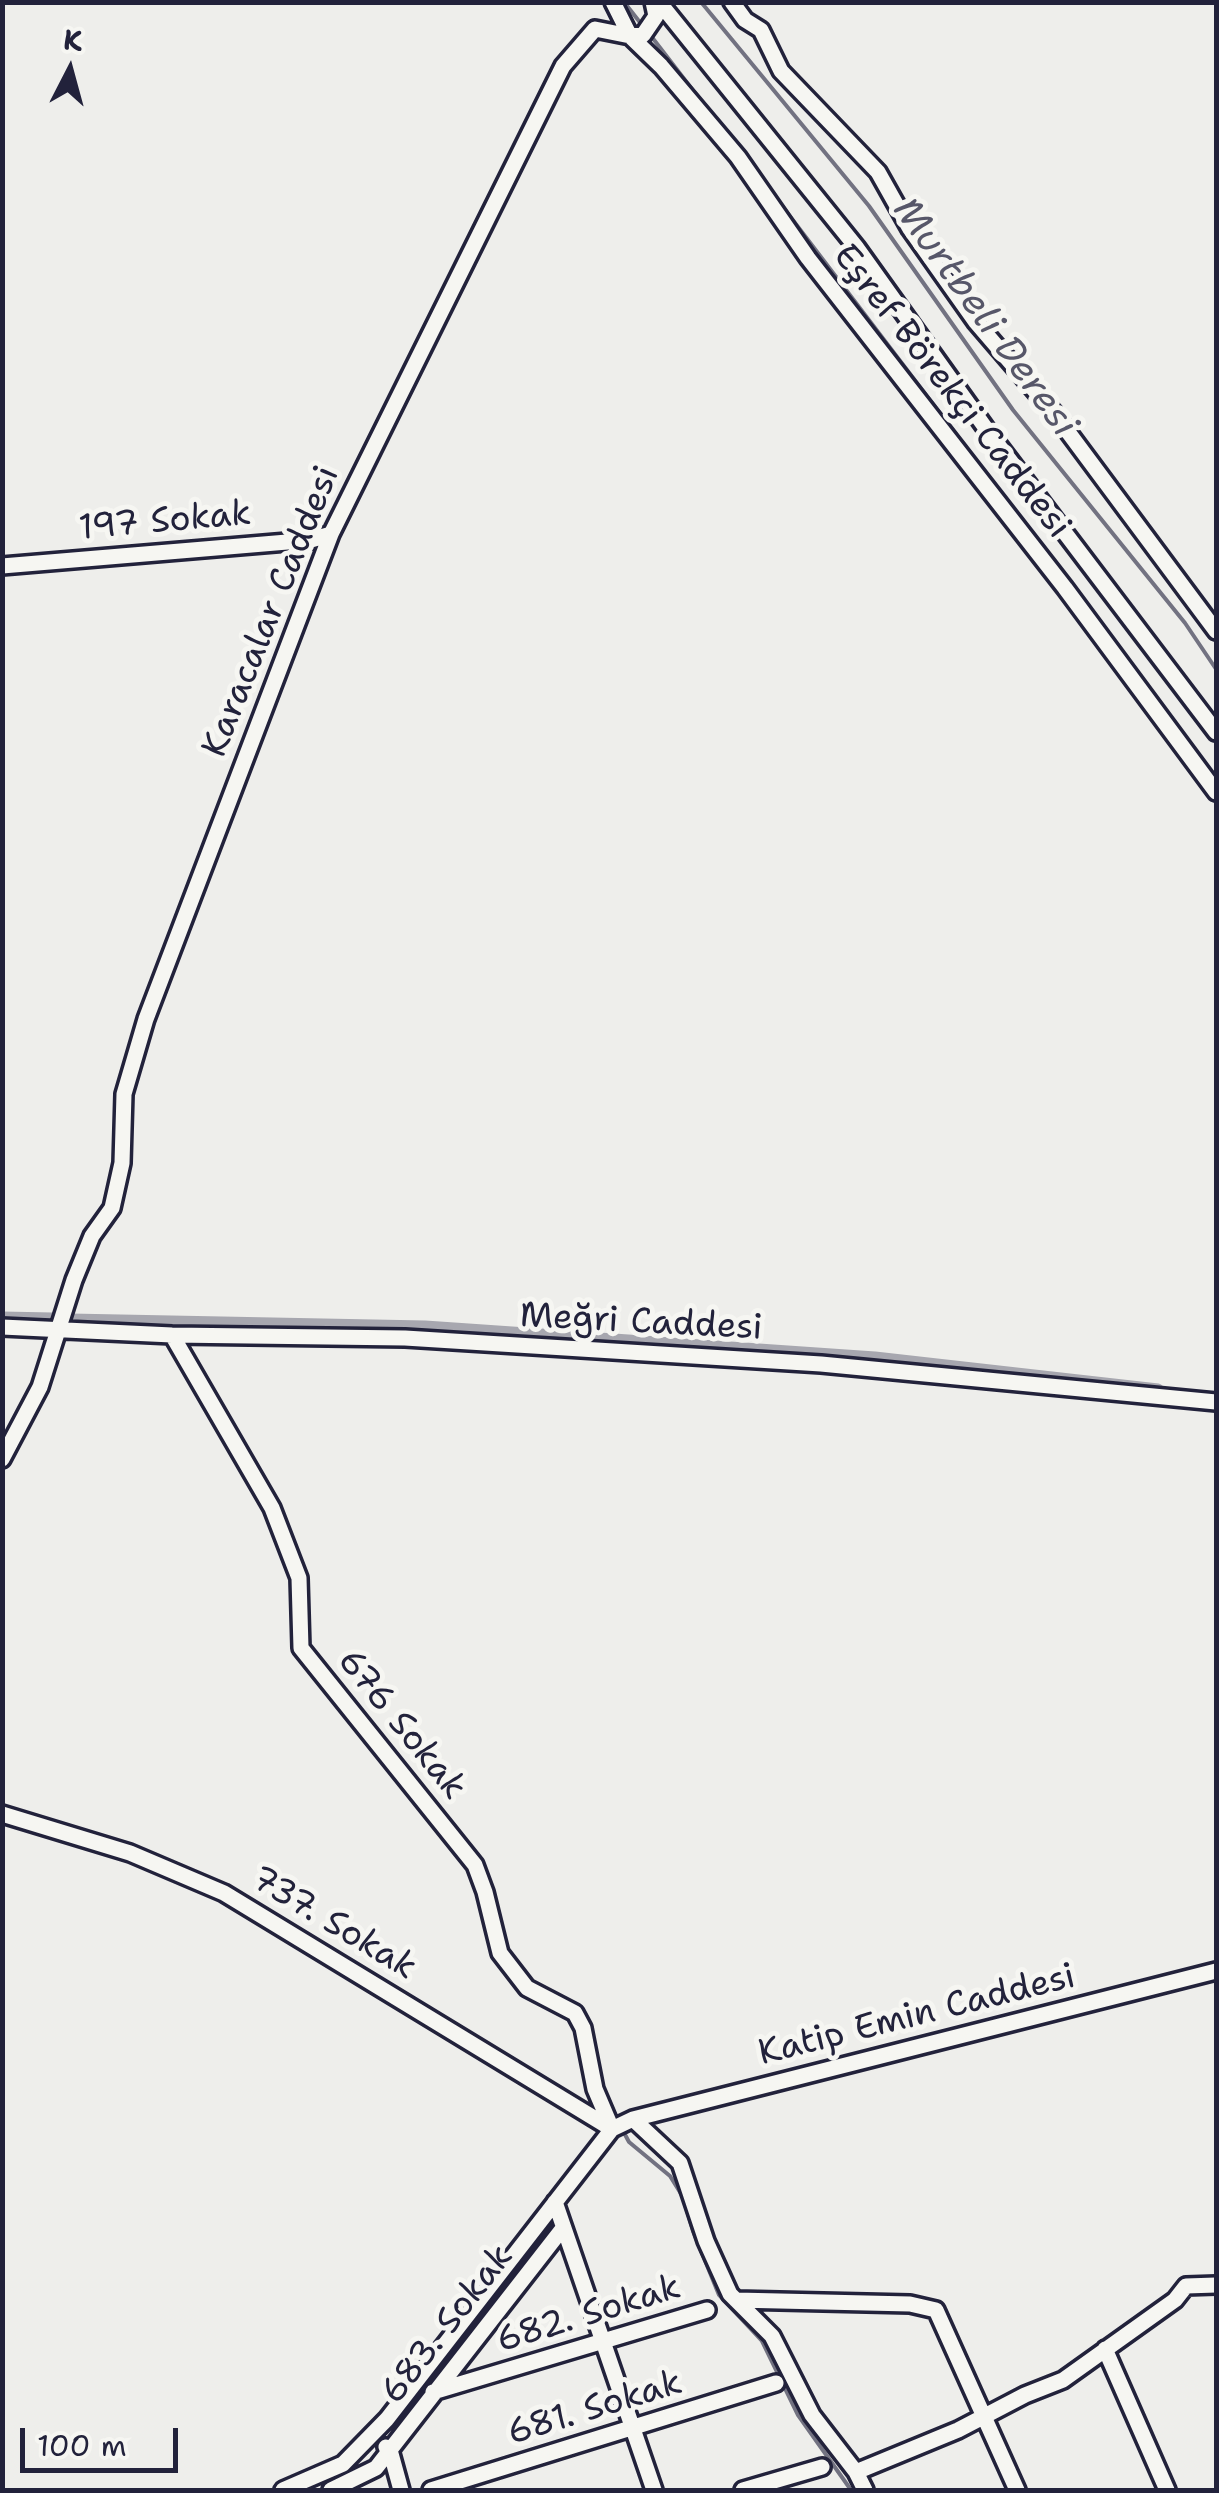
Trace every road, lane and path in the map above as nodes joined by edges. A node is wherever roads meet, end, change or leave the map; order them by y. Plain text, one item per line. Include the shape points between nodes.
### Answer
1 (613, 2) edge
2 (656, 2) edge
3 (732, 2) edge
4 (641, 33) junction
5 (331, 534) junction
6 (2, 566) edge
7 (1216, 630) edge
8 (1216, 732) edge
9 (1216, 792) edge
10 (2, 1327) edge
11 (60, 1328) junction
12 (172, 1335) junction
13 (1216, 1402) edge
14 (2, 1458) edge
15 (2, 1814) edge
16 (1216, 1970) edge
17 (621, 2125) junction
18 (554, 2202) junction
19 (563, 2228) junction
20 (1216, 2285) edge
21 (736, 2300) junction
22 (706, 2310) dead end
23 (603, 2341) junction
24 (1105, 2349) junction
25 (776, 2383) dead end
26 (432, 2392) junction
27 (986, 2417) junction
28 (633, 2429) junction
29 (372, 2434) junction
30 (390, 2450) junction
31 (822, 2467) dead end
32 (856, 2472) junction
33 (283, 2490) edge
34 (331, 2490) edge
35 (402, 2490) edge
36 (431, 2490) edge
37 (654, 2490) edge
38 (743, 2490) edge
39 (865, 2490) edge
40 (1017, 2490) edge
41 (1167, 2490) edge

1 - 4 street, Eşref Börekçi Caddesi
2 - 4 street via 656,16
2 - 8 street via 856,248
3 - 7 street via 761,30 781,71 878,172 975,321 1054,413
4 - 5 street, Karacalar Caddesi via 595,30 564,66
4 - 9 street, Eşref Börekçi Caddesi
5 - 6 street, 197 Sokak
5 - 11 street, Karacalar Caddesi via 146,1020 124,1094 122,1163 112,1208 92,1236
10 - 11 street, Meğri Caddesi
11 - 12 street, Meğri Caddesi
11 - 14 street, Karacalar Caddesi via 40,1387
12 - 13 street, Meğri Caddesi via 405,1338 821,1364
12 - 17 street, 676 Sokak via 272,1508 299,1578 301,1648 475,1865 500,1953 528,1988 574,2013 595,2089
15 - 17 street, 737. Sokak via 130,1853 224,1893
16 - 17 street, Katip Emin Caddesi
17 - 18 street
17 - 21 street via 680,2162 706,2241
18 - 19 street
18 - 29 street
19 - 23 street
19 - 26 street, 683. Sokak
20 - 24 street via 1186,2286
21 - 27 street via 936,2310
21 - 32 street via 772,2336 812,2414
22 - 23 street, 682. Sokak
23 - 26 street, 682. Sokak
23 - 28 street
24 - 27 street via 1063,2380
24 - 41 street
25 - 28 street, 681. Sokak
26 - 30 street, 683. Sokak
27 - 32 street
27 - 40 street
28 - 36 street, 681. Sokak
28 - 37 street
29 - 30 street
29 - 33 street via 343,2464
30 - 34 street, 683. Sokak via 376,2468
30 - 35 street
31 - 38 street
32 - 39 street

